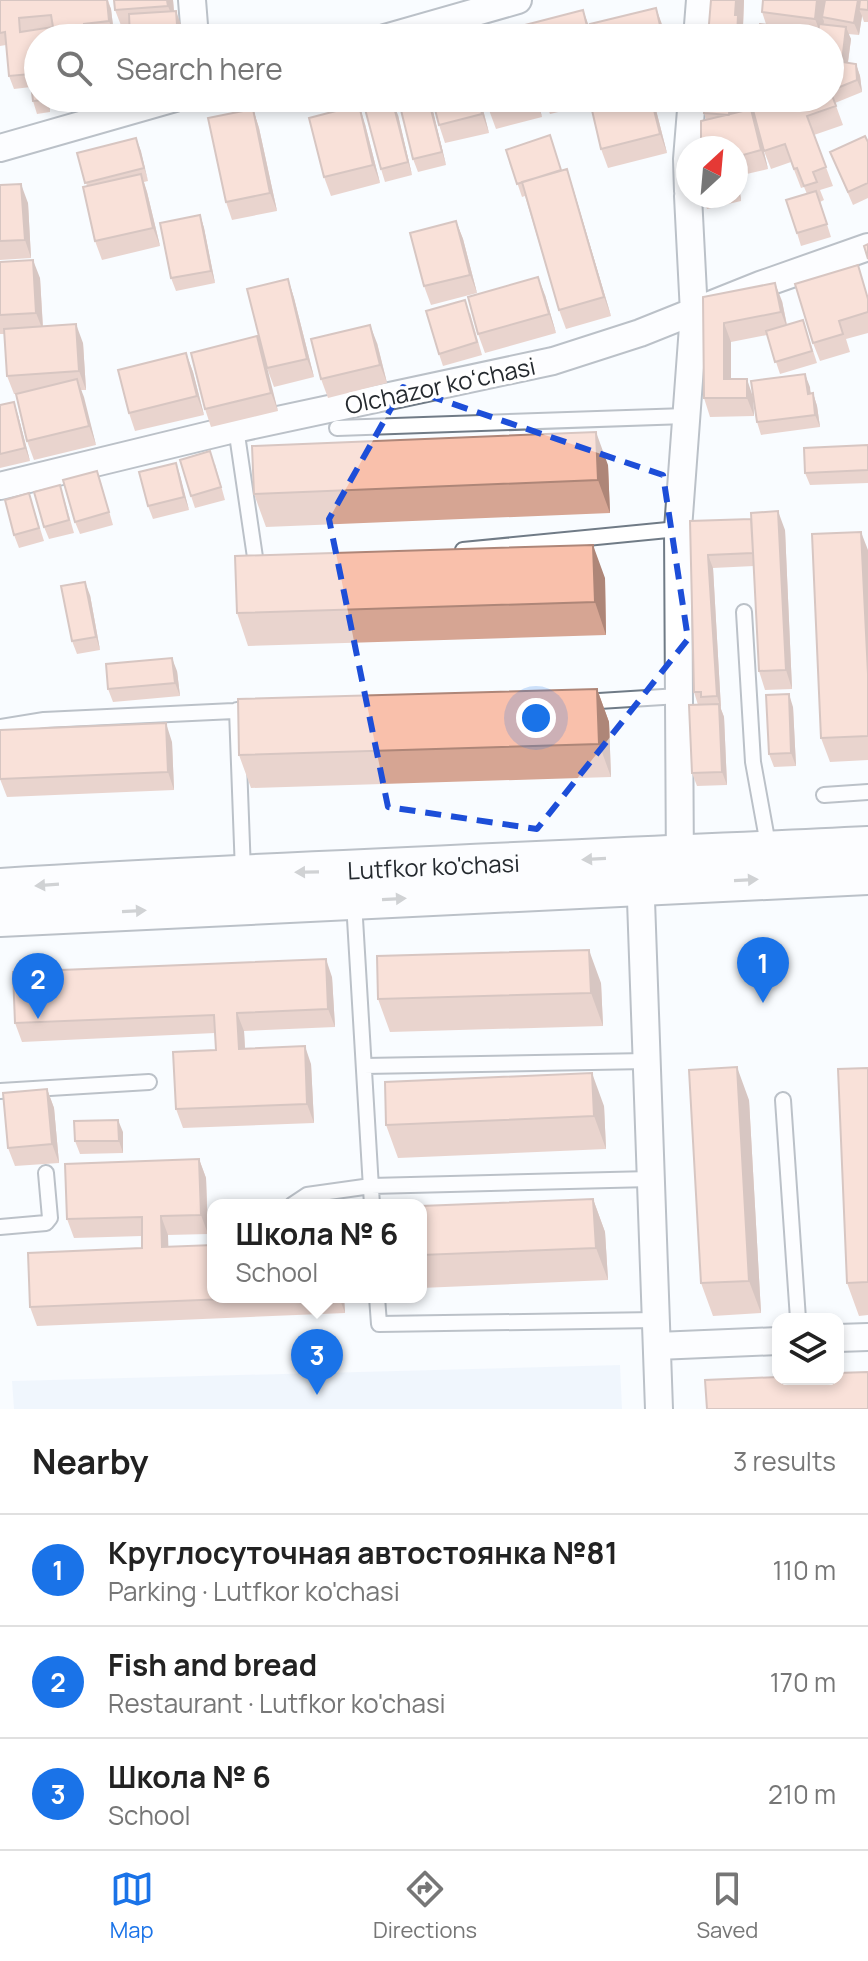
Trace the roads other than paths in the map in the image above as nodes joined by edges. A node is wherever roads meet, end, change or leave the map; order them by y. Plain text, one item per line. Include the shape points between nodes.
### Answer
1 (192, 0) edge
2 (518, 0) edge
3 (700, 0) edge
4 (194, 24) edge
5 (434, 24) edge
6 (698, 24) edge
7 (126, 112) edge
8 (691, 112) edge
9 (689, 136) edge
10 (0, 148) edge
11 (689, 208) edge
12 (868, 247) edge
13 (694, 313) junction
14 (686, 416) junction
15 (236, 428) junction
16 (337, 428) dead end
17 (0, 486) edge
18 (678, 529) junction
19 (445, 552) edge
20 (256, 564) edge
21 (744, 612) dead end
22 (679, 696) junction
23 (573, 702) edge
24 (237, 710) junction
25 (268, 710) edge
26 (0, 727) edge
27 (868, 792) edge
28 (824, 795) dead end
29 (868, 846) edge
30 (769, 851) junction
31 (680, 869) junction
32 (640, 871) junction
33 (243, 873) junction
34 (868, 875) edge
35 (353, 886) junction
36 (0, 888) edge
37 (0, 917) edge
38 (647, 1061) junction
39 (364, 1066) junction
40 (149, 1082) dead end
41 (0, 1091) edge
42 (783, 1100) dead end
43 (46, 1173) dead end
44 (651, 1179) junction
45 (371, 1186) junction
46 (301, 1199) edge
47 (372, 1199) edge
48 (0, 1227) edge
49 (377, 1303) edge
50 (798, 1313) edge
51 (657, 1333) junction
52 (868, 1337) edge
53 (844, 1338) edge
54 (772, 1341) edge
55 (659, 1409) edge

1 - 4 street
2 - 5 street
3 - 6 street
7 - 10 street
8 - 9 street
11 - 13 street
12 - 13 street, Olchazor koʻchasi
13 - 14 street
13 - 15 street, Olchazor koʻchasi via 553,361
14 - 16 lane
14 - 18 street
15 - 17 street, Olchazor koʻchasi
15 - 20 lane
18 - 19 lane
18 - 22 street
21 - 30 lane via 753,762
22 - 23 lane
22 - 31 street
24 - 25 lane
24 - 26 lane
24 - 33 lane
27 - 28 lane
29 - 30 main road, Lutfkor ko'chasi
30 - 31 main road, Lutfkor ko'chasi
31 - 32 main road, Lutfkor ko'chasi
31 -> 34 main road, Lutfkor ko'chasi
32 - 35 main road, Lutfkor ko'chasi
32 - 38 street
35 -> 33 main road, Lutfkor ko'chasi
33 -> 36 main road, Lutfkor ko'chasi
37 -> 35 main road, Lutfkor ko'chasi
35 - 39 lane
38 - 39 lane
38 - 44 street
39 - 45 lane
40 - 41 lane
42 - 50 lane
43 - 48 lane via 46,1223
44 - 45 lane
44 - 51 street
45 - 46 lane
45 - 47 lane
49 - 51 lane via 379,1324
51 - 54 street
51 - 55 street
52 - 53 street

